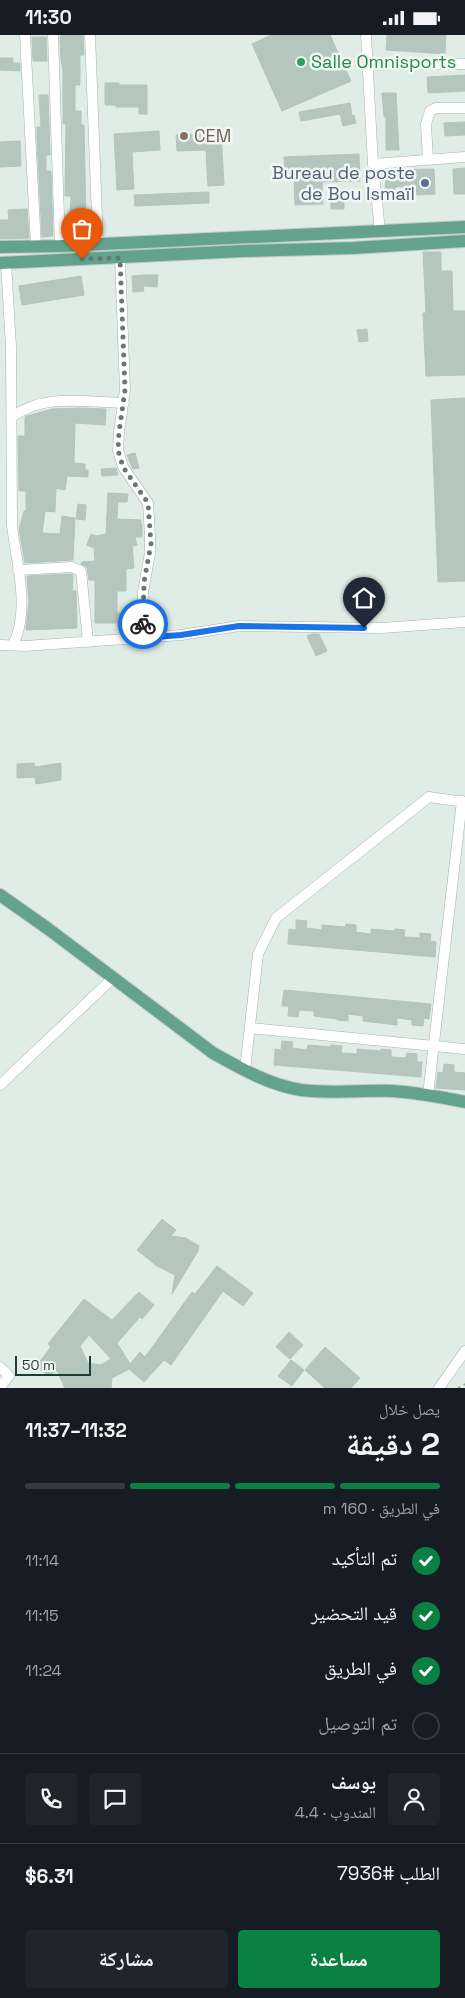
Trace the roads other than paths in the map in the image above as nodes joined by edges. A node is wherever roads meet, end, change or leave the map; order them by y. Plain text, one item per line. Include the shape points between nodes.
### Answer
1 (26, 35) edge
2 (53, 35) edge
3 (90, 35) edge
4 (366, 35) edge
5 (465, 64) edge
6 (368, 65) junction
7 (465, 108) edge
8 (465, 157) edge
9 (428, 160) junction
10 (373, 164) junction
11 (465, 227) edge
12 (380, 231) junction
13 (465, 241) edge
14 (98, 244) junction
15 (60, 246) junction
16 (0, 247) edge
17 (36, 247) junction
18 (120, 258) junction
19 (3, 263) edge
20 (124, 403) junction
21 (12, 417) junction
22 (18, 569) junction
23 (465, 622) edge
24 (142, 638) junction
25 (88, 642) junction
26 (0, 645) edge
27 (13, 645) junction
28 (464, 802) edge
29 (0, 895) edge
30 (114, 978) junction
31 (250, 1028) junction
32 (433, 1046) junction
33 (465, 1049) edge
34 (246, 1071) junction
35 (0, 1085) edge
36 (428, 1095) junction
37 (465, 1102) edge
38 (465, 1351) edge
39 (0, 1367) edge
40 (0, 1387) edge
41 (439, 1388) edge

1 - 17 street
2 - 15 street
3 - 14 street
4 - 6 street
5 - 6 street
6 - 10 street
7 - 9 street via 430,111 426,124
8 - 9 street
9 - 10 street
10 - 12 street
11 - 12 main road
12 - 14 main road
13 - 18 main road
14 - 15 main road
15 - 17 main road
16 - 17 main road
18 - 19 main road
18 - 20 street
19 - 21 street
20 - 21 street via 48,401 28,406
20 - 24 street via 118,450 123,467 148,503 150,527
21 - 22 street via 12,525
22 - 25 street via 72,567 81,571
22 - 27 street via 21,619
23 - 24 street via 382,628 239,626
24 - 25 street
25 - 27 street
26 - 27 street
28 - 31 street via 429,797 276,918 258,954
28 - 32 street
29 - 30 main road
30 - 34 main road via 212,1053
30 - 35 street
31 - 32 street
31 - 34 street
32 - 33 street
32 - 36 street
34 - 36 main road via 300,1089
36 - 37 main road
38 - 41 street
39 - 40 street via 9,1376

